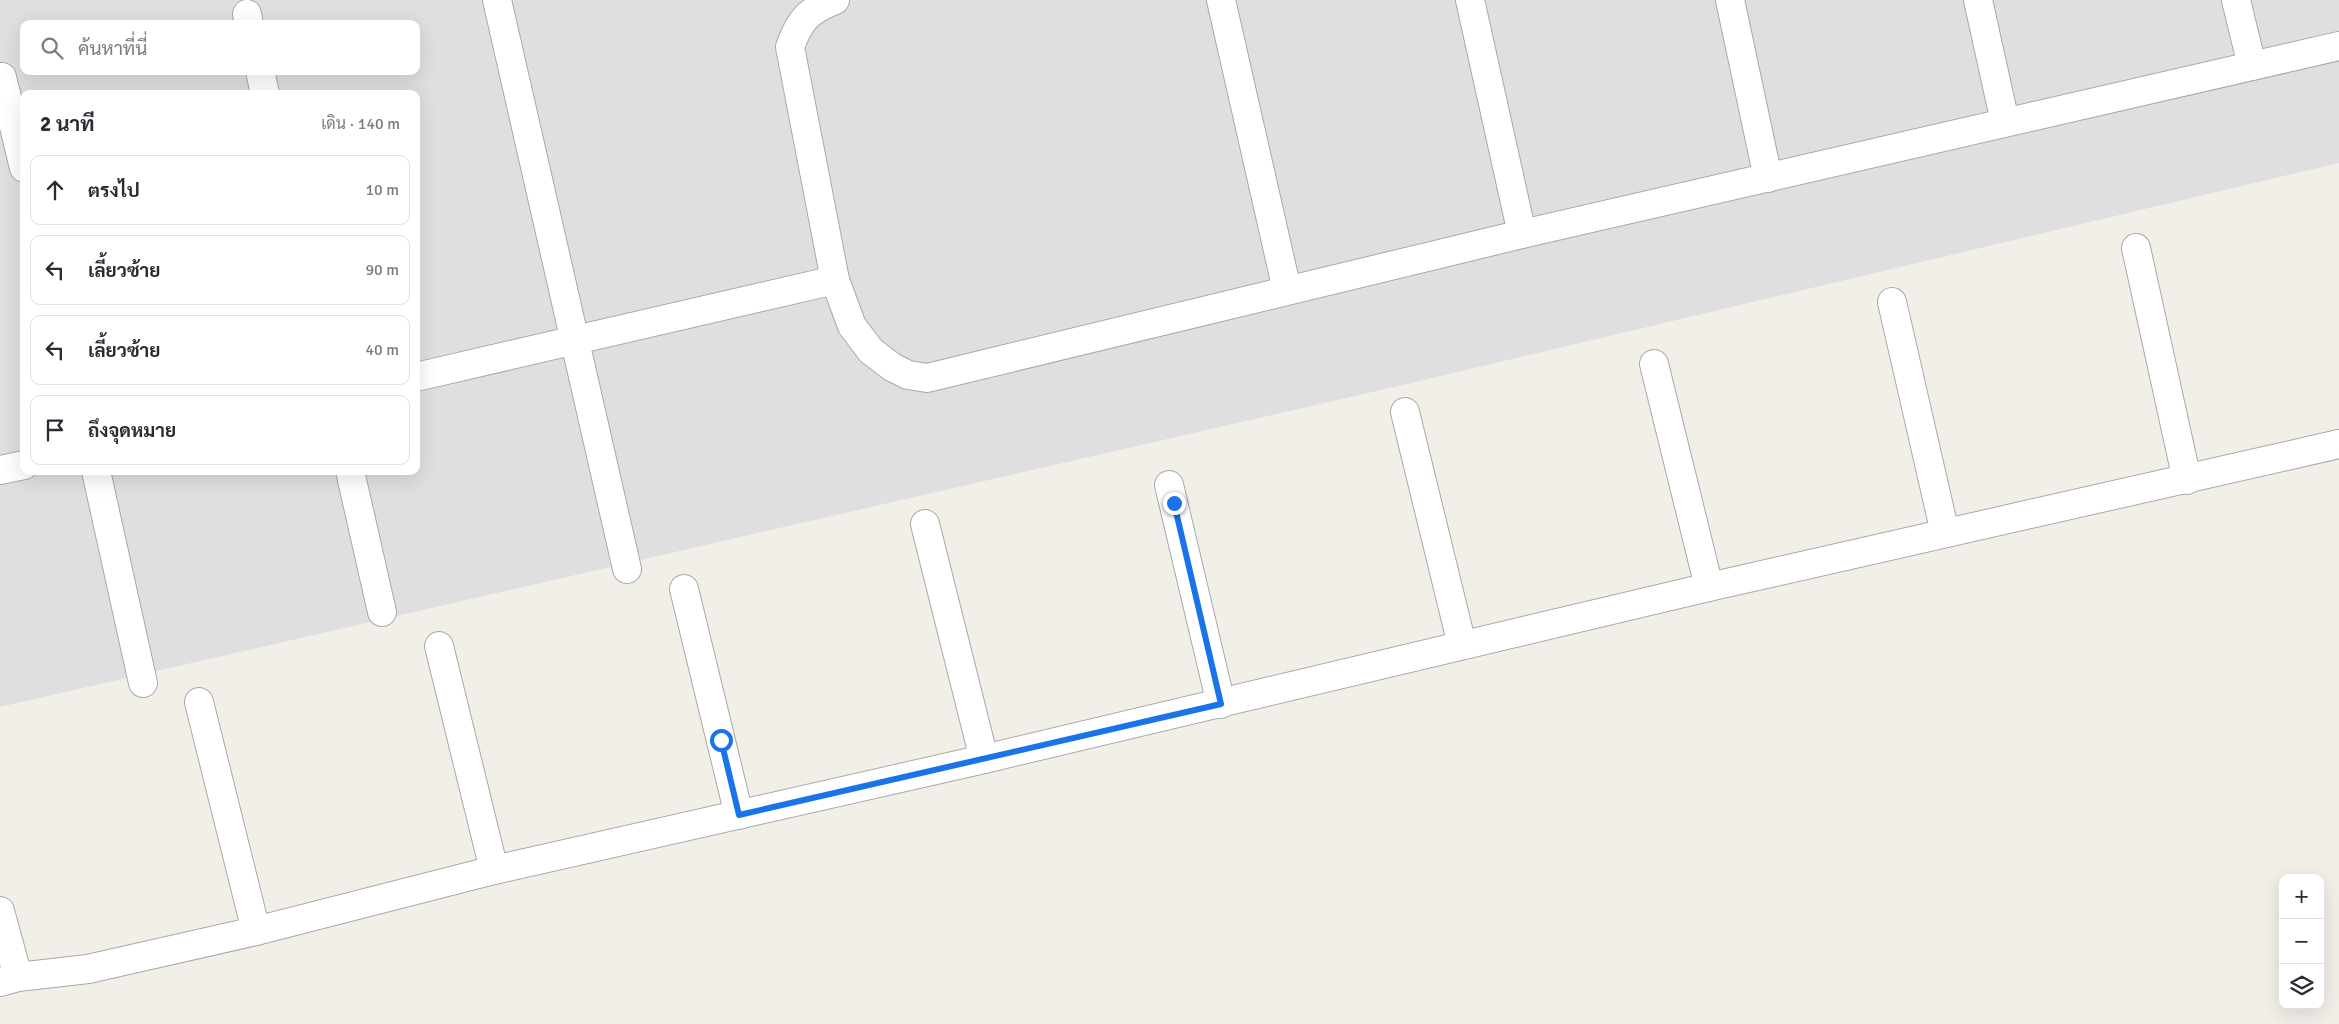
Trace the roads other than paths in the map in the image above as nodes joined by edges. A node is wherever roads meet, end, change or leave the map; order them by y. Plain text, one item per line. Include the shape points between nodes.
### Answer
1 (497, 0) edge
2 (835, 0) edge
3 (1221, 0) edge
4 (1470, 0) edge
5 (1730, 0) edge
6 (1978, 0) edge
7 (2236, 0) edge
8 (2339, 46) edge
9 (2252, 66) junction
10 (261, 75) edge
11 (2, 77) dead end
12 (264, 90) edge
13 (2006, 122) junction
14 (20, 151) edge
15 (1768, 178) junction
16 (1522, 234) junction
17 (2136, 248) dead end
18 (835, 280) junction
19 (1287, 290) junction
20 (1892, 302) dead end
21 (575, 342) junction
22 (1654, 364) dead end
23 (420, 376) edge
24 (1405, 412) dead end
25 (2339, 444) edge
26 (20, 465) edge
27 (0, 470) edge
28 (97, 475) edge
29 (351, 475) edge
30 (2187, 480) junction
31 (1169, 485) dead end
32 (925, 524) dead end
33 (1945, 533) junction
34 (627, 569) dead end
35 (1709, 587) junction
36 (684, 589) dead end
37 (382, 612) dead end
38 (1462, 645) junction
39 (439, 646) dead end
40 (143, 683) dead end
41 (199, 702) dead end
42 (1221, 704) junction
43 (984, 759) junction
44 (739, 815) junction
45 (494, 870) junction
46 (0, 911) edge
47 (256, 931) junction
48 (9, 979) edge

1 - 21 street
2 - 18 street via 815,8 798,26 790,47
3 - 19 street
4 - 16 street
5 - 15 street
6 - 13 street
7 - 9 street
8 - 9 street
9 - 13 street
10 - 12 street
11 - 14 street
13 - 15 street
15 - 16 street
16 - 19 street
17 - 30 street
18 - 19 street via 852,326 871,351 908,375 927,378
18 - 21 street
20 - 33 street
21 - 23 street
21 - 34 street
22 - 35 street
24 - 38 street
25 - 30 street
26 - 27 street
28 - 40 street
29 - 37 street
30 - 33 street
31 - 42 street
32 - 43 street
33 - 35 street
35 - 38 street
36 - 44 street
38 - 42 street
39 - 45 street
41 - 47 street
42 - 43 street
43 - 44 street
44 - 45 street
45 - 47 street
46 - 48 street
47 - 48 street via 88,969

